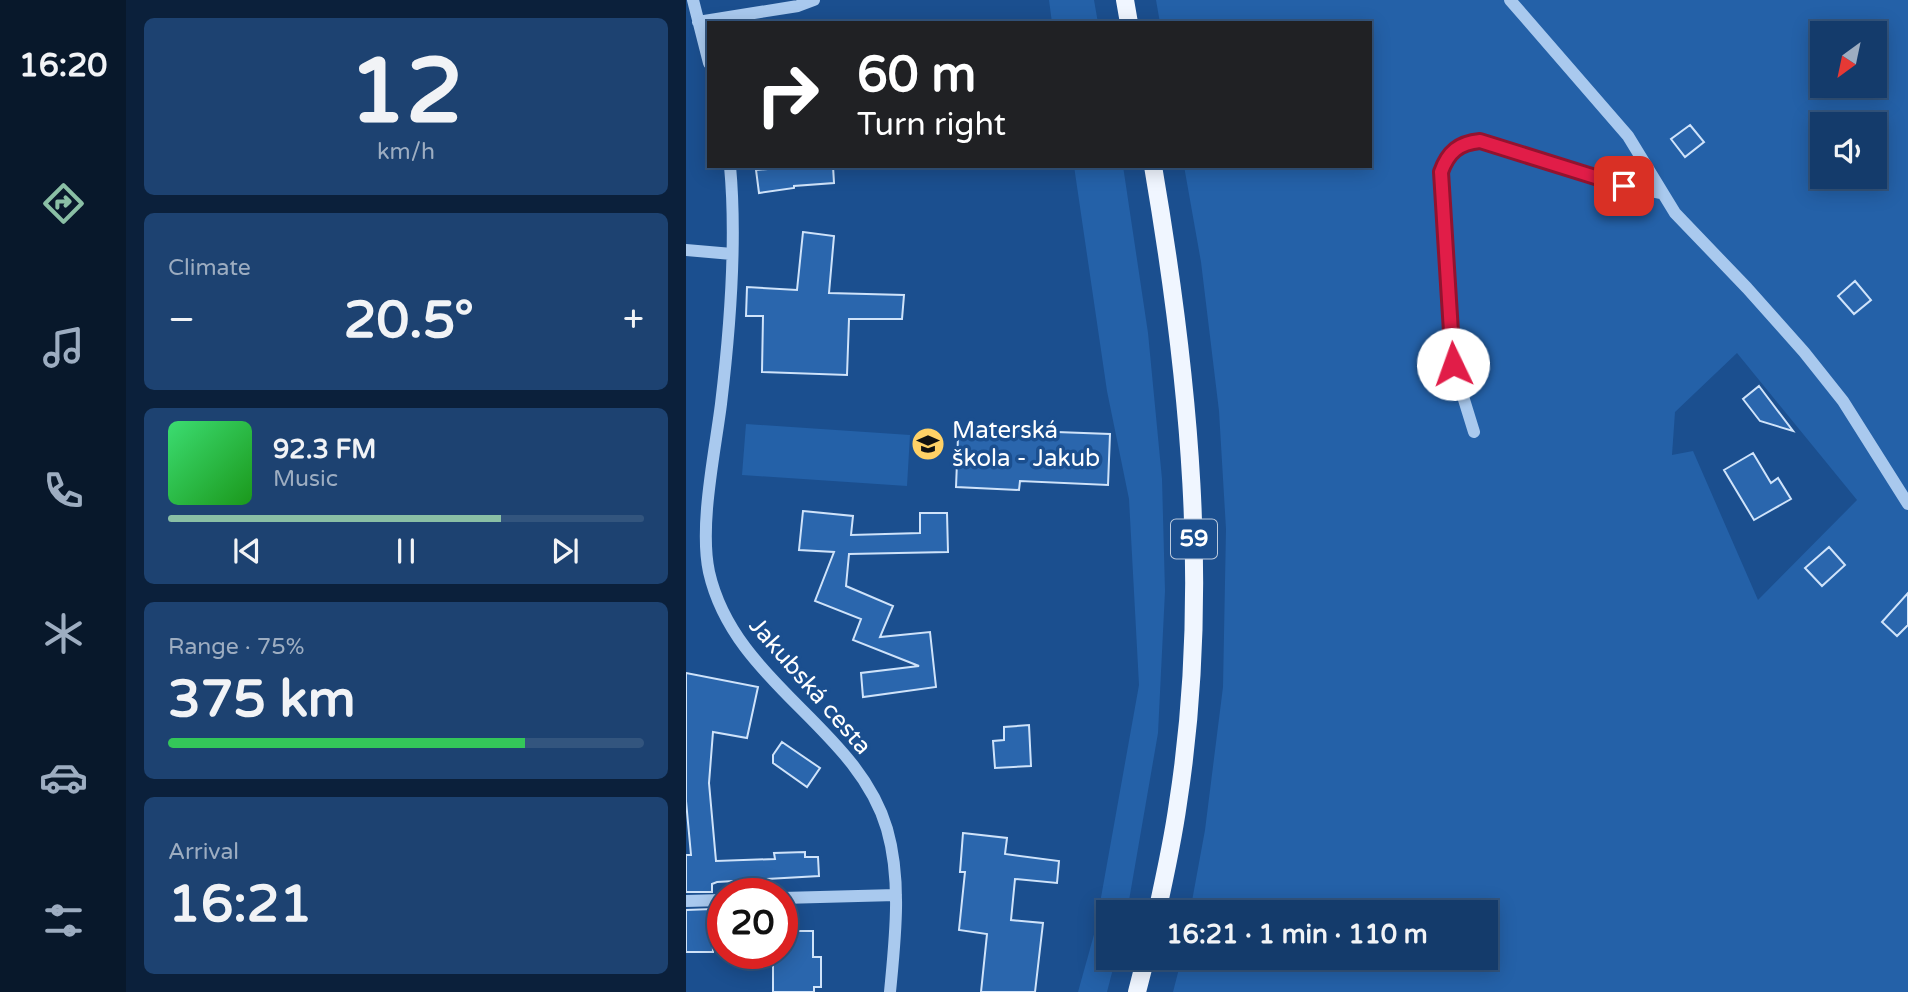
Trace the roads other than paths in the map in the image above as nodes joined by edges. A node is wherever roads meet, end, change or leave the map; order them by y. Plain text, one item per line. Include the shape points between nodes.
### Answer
1 (693, 0) edge
2 (814, 0) edge
3 (1125, 0) edge
4 (1510, 0) edge
5 (1129, 21) edge
6 (698, 22) junction
7 (707, 56) edge
8 (730, 168) edge
9 (1153, 168) edge
10 (1661, 193) junction
11 (686, 250) edge
12 (732, 254) junction
13 (1474, 432) dead end
14 (1908, 504) edge
15 (896, 895) junction
16 (798, 898) edge
17 (707, 900) edge
18 (1159, 900) edge
19 (686, 901) edge
20 (1143, 970) edge
21 (890, 992) edge
22 (1137, 992) edge

1 - 6 street
2 - 6 street
3 - 5 main road
4 - 10 street via 1628,136
6 - 7 street
8 - 12 street, Jakubská cesta
9 - 18 main road, 59 via 1183,369 1195,578 1187,731
10 - 13 street via 1606,181 1480,141 1465,142 1445,159 1441,195 1453,364
10 - 14 street via 1828,381
11 - 12 street
12 - 15 street, Jakubská cesta via 709,492 708,567 714,593 743,646 840,751 875,800 894,856
15 - 16 street
15 - 21 street, Jakubská cesta
17 - 19 street
20 - 22 main road

